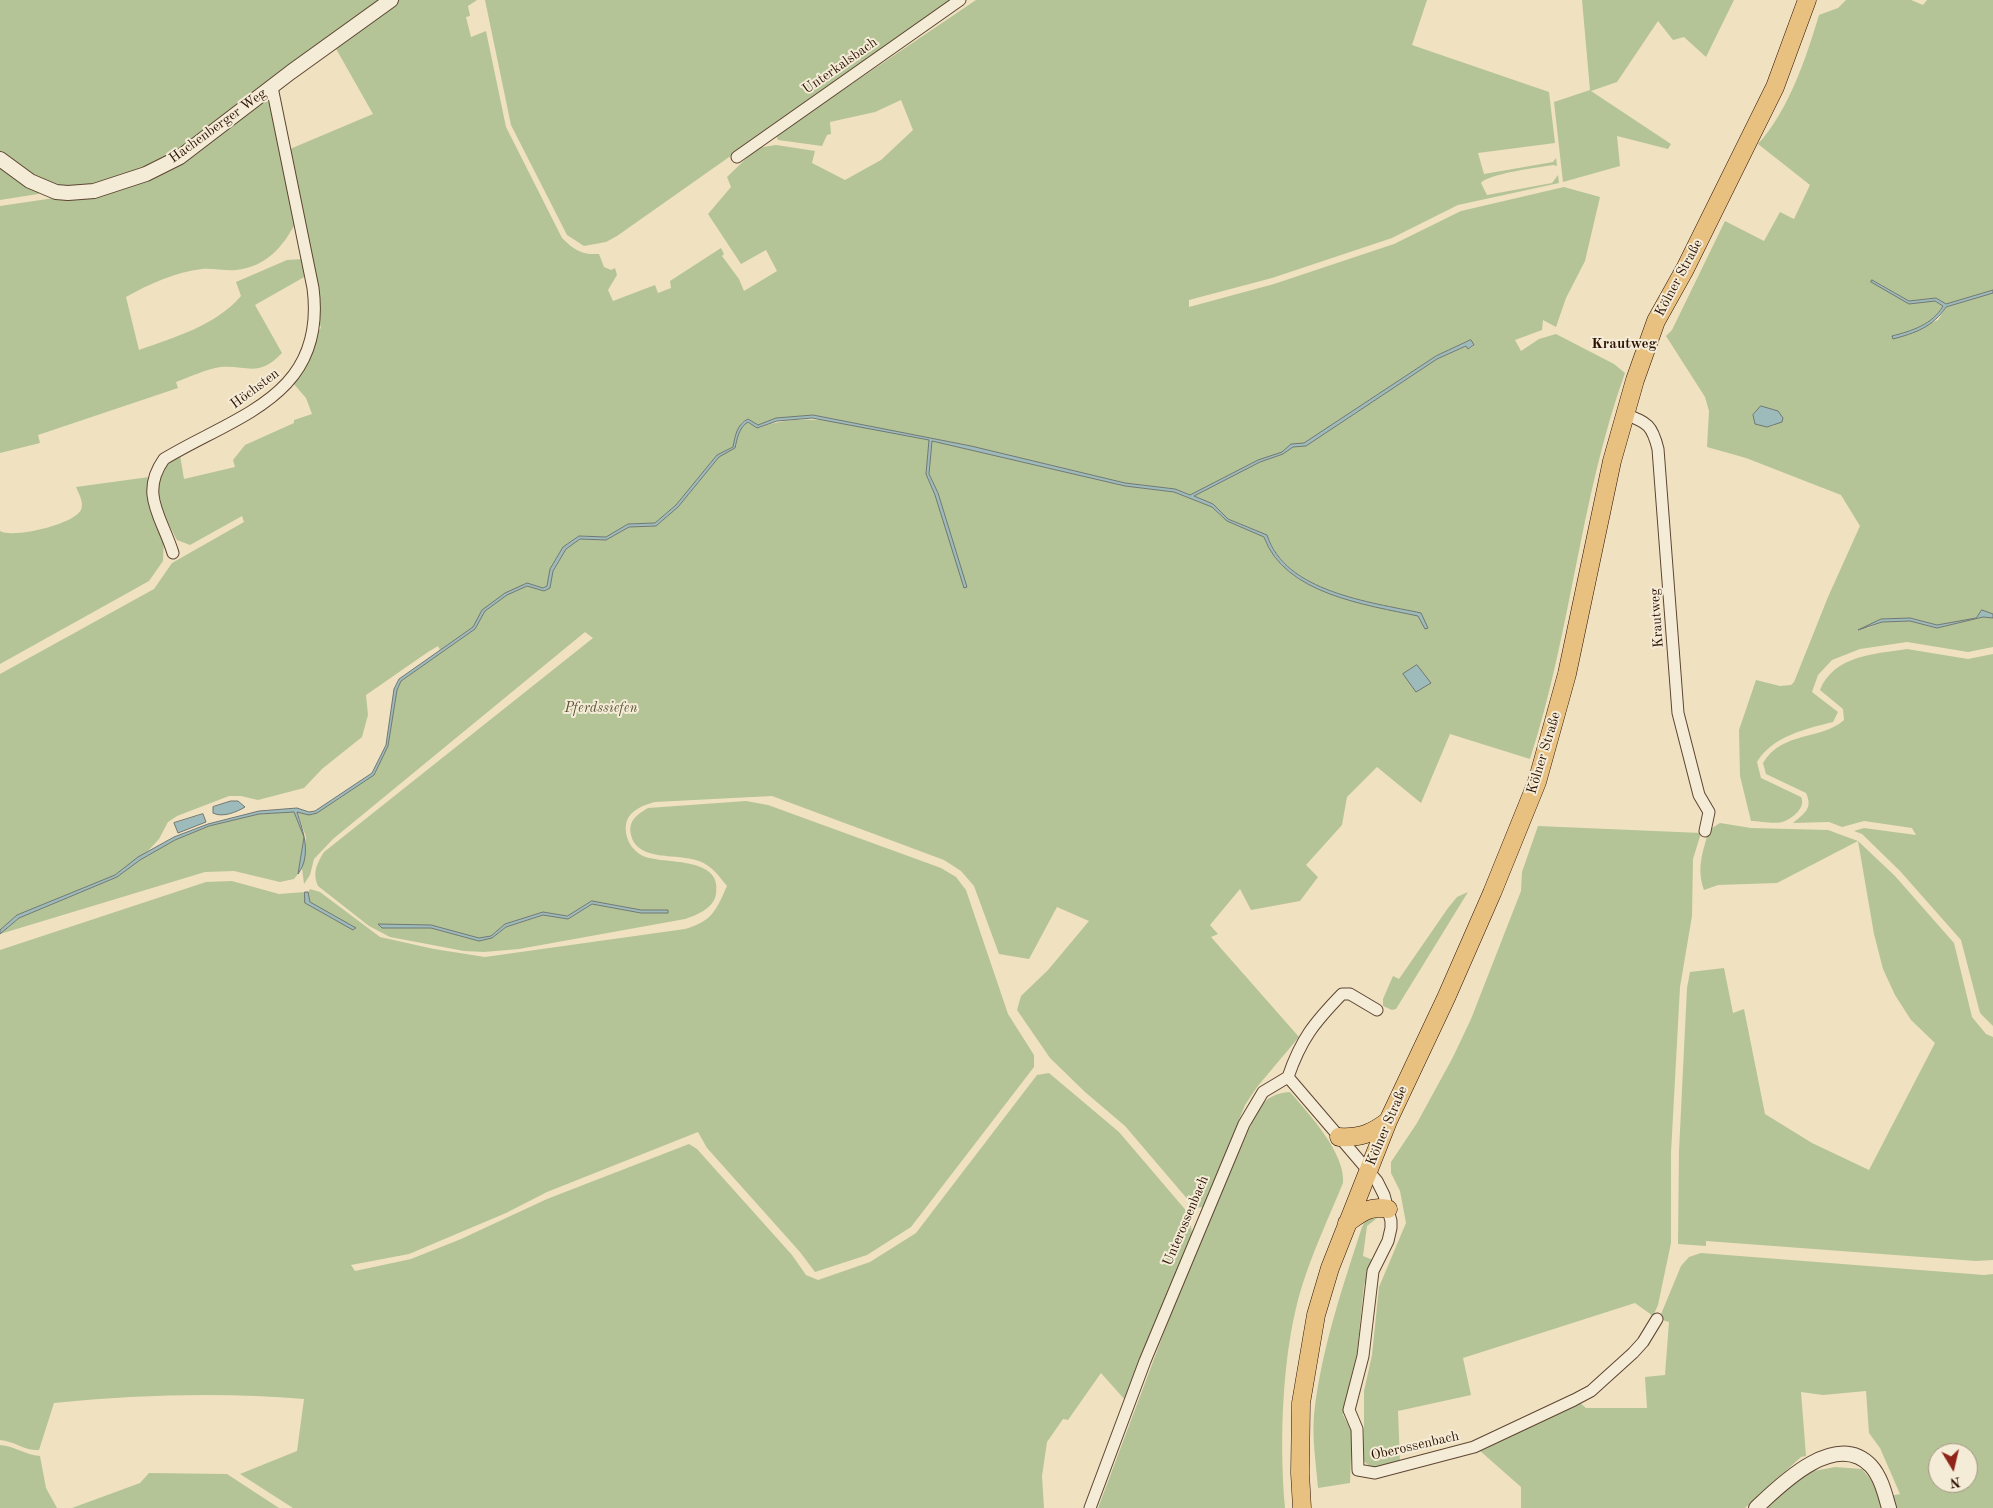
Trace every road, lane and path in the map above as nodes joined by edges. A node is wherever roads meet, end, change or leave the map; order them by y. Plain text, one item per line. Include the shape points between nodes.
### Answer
1 (391, 0) edge
2 (960, 0) edge
3 (1807, 0) edge
4 (272, 87) junction
5 (737, 157) dead end
6 (0, 159) edge
7 (1625, 414) junction
8 (173, 553) dead end
9 (1705, 831) dead end
10 (1378, 1010) dead end
11 (1288, 1077) junction
12 (1388, 1121) junction
13 (1339, 1138) junction
14 (1368, 1170) junction
15 (1388, 1209) junction
16 (1347, 1224) junction
17 (1656, 1319) dead end
18 (1090, 1508) edge
19 (1302, 1508) edge
20 (1756, 1508) edge
21 (1889, 1508) edge

1 - 4 street, Hachenberger Weg
2 - 5 street, Unterkalsbach
3 - 7 main road, Kölner Straße via 1774,87 1656,321
4 - 6 street, Hachenberger Weg via 180,158 146,174 94,191 56,192 30,181
4 - 8 street, Höchsten via 314,288 312,331 295,374 278,392 243,418 164,459 158,467 153,476 152,497
7 - 9 street, Krautweg via 1651,427 1658,449 1678,713 1700,795 1709,812
7 - 12 main road, Kölner Straße via 1599,512 1567,674 1537,782 1446,998
10 - 11 street via 1350,994 1342,994 1315,1022 1299,1047
11 - 13 street
11 - 18 street, Unterossenbach via 1264,1092 1244,1124 1145,1361
12 - 13 main road via 1358,1138
12 - 14 main road, Kölner Straße
13 - 14 street
14 - 15 street, Oberossenbach via 1377,1181
14 - 16 main road, Kölner Straße
15 - 16 main road via 1365,1210
15 - 17 street, Oberossenbach via 1391,1228 1373,1271 1363,1356 1349,1410 1356,1429 1358,1470 1375,1473 1474,1447 1574,1400 1591,1391 1633,1353
16 - 19 main road, Kölner Straße via 1316,1314 1308,1360 1300,1437
20 - 21 street via 1805,1466 1827,1458 1849,1456 1863,1460 1874,1470

